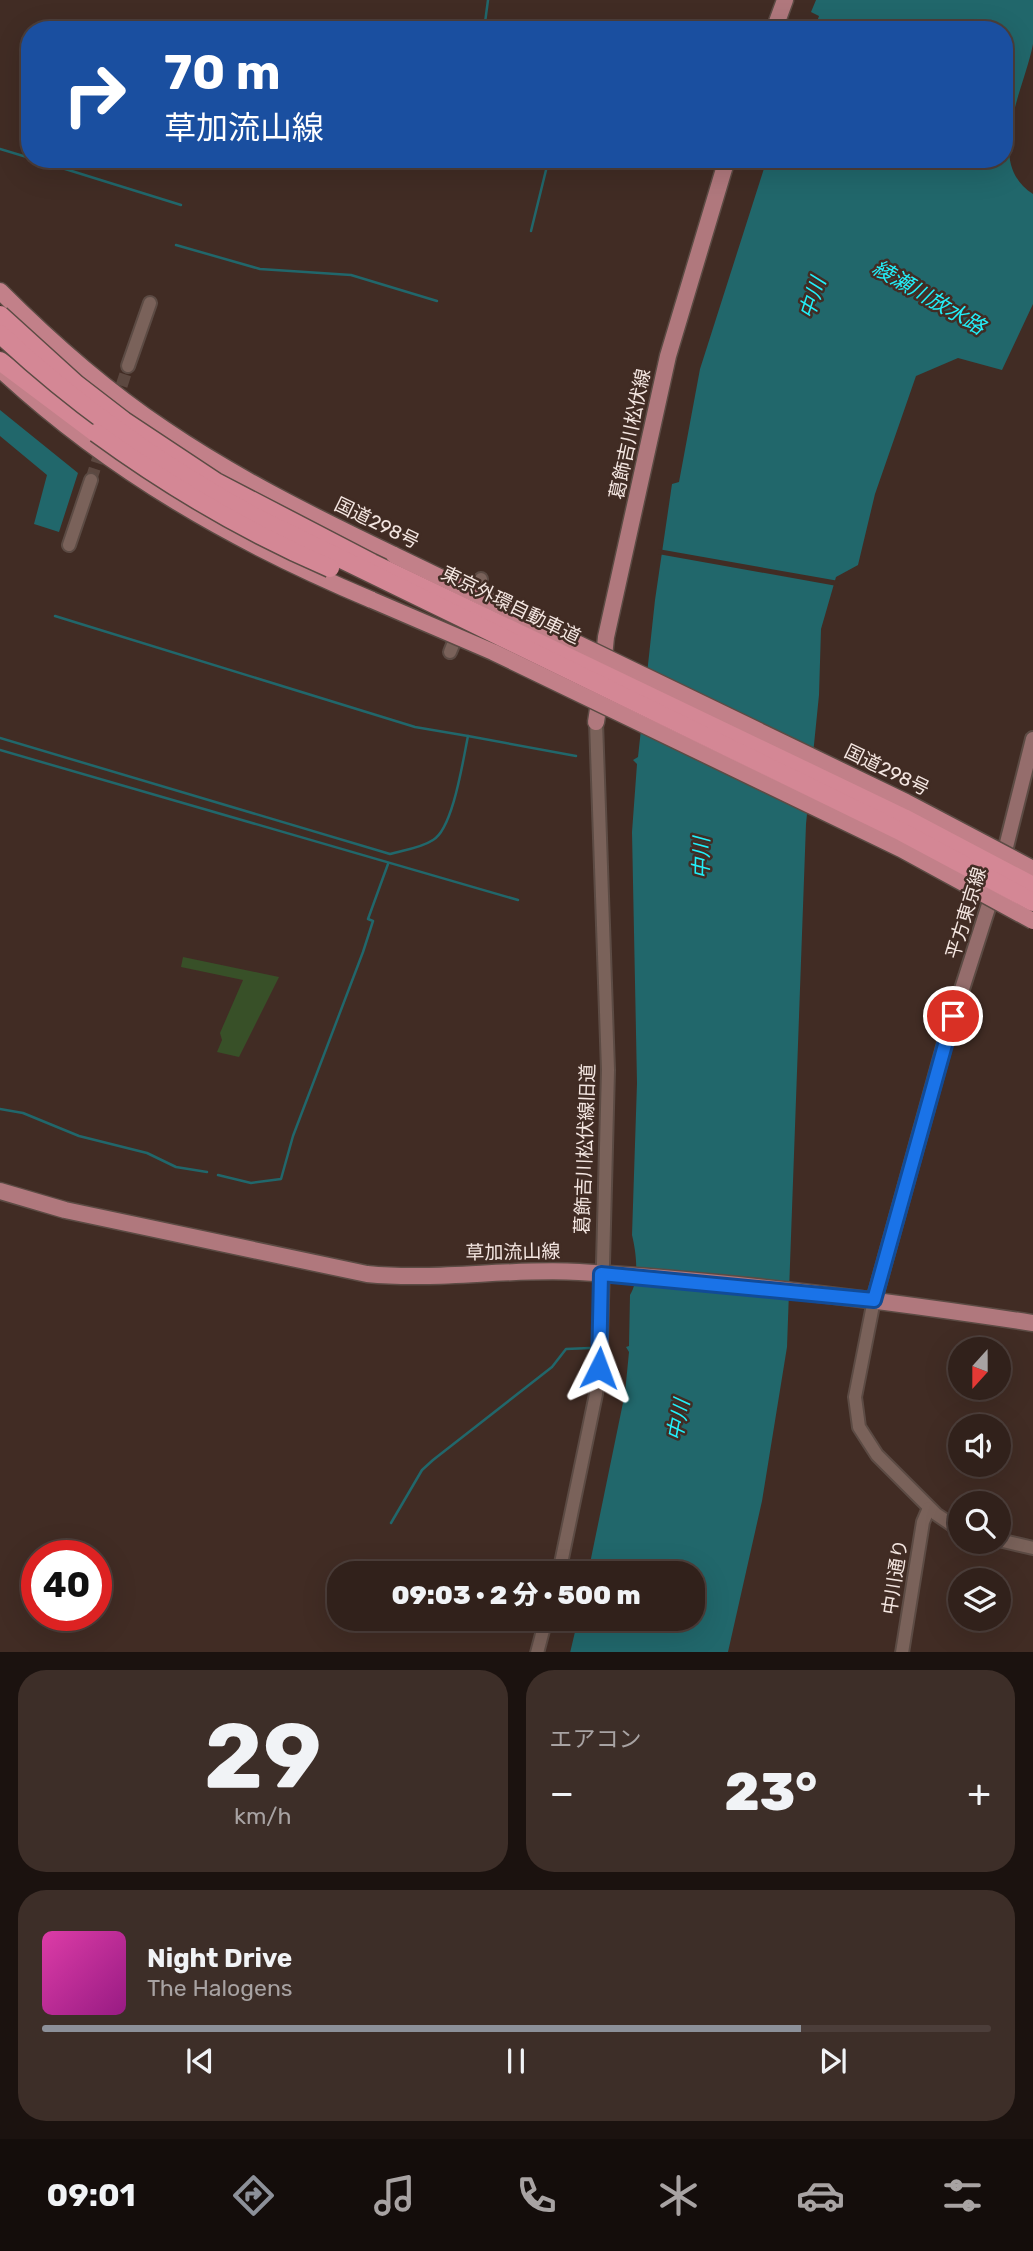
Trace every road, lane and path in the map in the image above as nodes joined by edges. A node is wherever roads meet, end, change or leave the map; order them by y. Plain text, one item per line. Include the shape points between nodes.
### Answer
1 (785, 0) edge
2 (777, 21) edge
3 (724, 168) edge
4 (0, 291) edge
5 (150, 303) dead end
6 (0, 316) edge
7 (0, 334) edge
8 (0, 361) edge
9 (128, 366) tunnel mouth
10 (0, 369) edge
11 (91, 480) tunnel mouth
12 (69, 545) dead end
13 (481, 579) dead end
14 (479, 628) junction
15 (450, 652) dead end
16 (596, 722) joint
17 (1033, 739) edge
18 (1033, 869) edge
19 (1033, 886) edge
20 (1033, 902) edge
21 (1033, 921) edge
22 (0, 1191) edge
23 (605, 1274) junction
24 (874, 1300) junction
25 (1033, 1322) edge
26 (929, 1508) junction
27 (948, 1522) edge
28 (1011, 1543) edge
29 (1033, 1548) edge
30 (561, 1561) edge
31 (543, 1631) edge
32 (537, 1652) edge
33 (902, 1652) edge

1 - 2 main road
3 - 16 main road, 葛飾吉川松伏線 via 688,280 654,411 606,637
4 - 18 highway, 国道298号, bridge via 72,360 163,429 281,499 905,802
5 - 9 street
6 - 19 highway, 東京外環自動車道, bridge via 124,421 216,482 360,557 904,818
7 - 14 highway, 東京外環自動車道, bridge via 69,395 163,463 300,542
8 - 14 highway, bridge via 165,482 262,538
10 - 21 highway, bridge via 108,458 188,511 268,555 493,652 889,843
11 - 12 street
13 - 15 street
14 - 20 highway, 東京外環自動車道, bridge via 902,832
16 - 23 street, 葛飾吉川松伏線旧道 via 608,1070
17 - 24 main road, 平方東京線 via 1012,828 947,1036
22 - 23 main road, 草加流山線 via 70,1212 367,1274
23 - 24 main road, 草加流山線
23 - 30 street, 葛飾吉川松伏線旧道 via 596,1394
24 - 25 main road, 草加流山線
24 - 26 street via 855,1397 859,1427 870,1447
26 - 27 street
26 - 33 street, 中川通り
28 - 29 street
31 - 32 street

